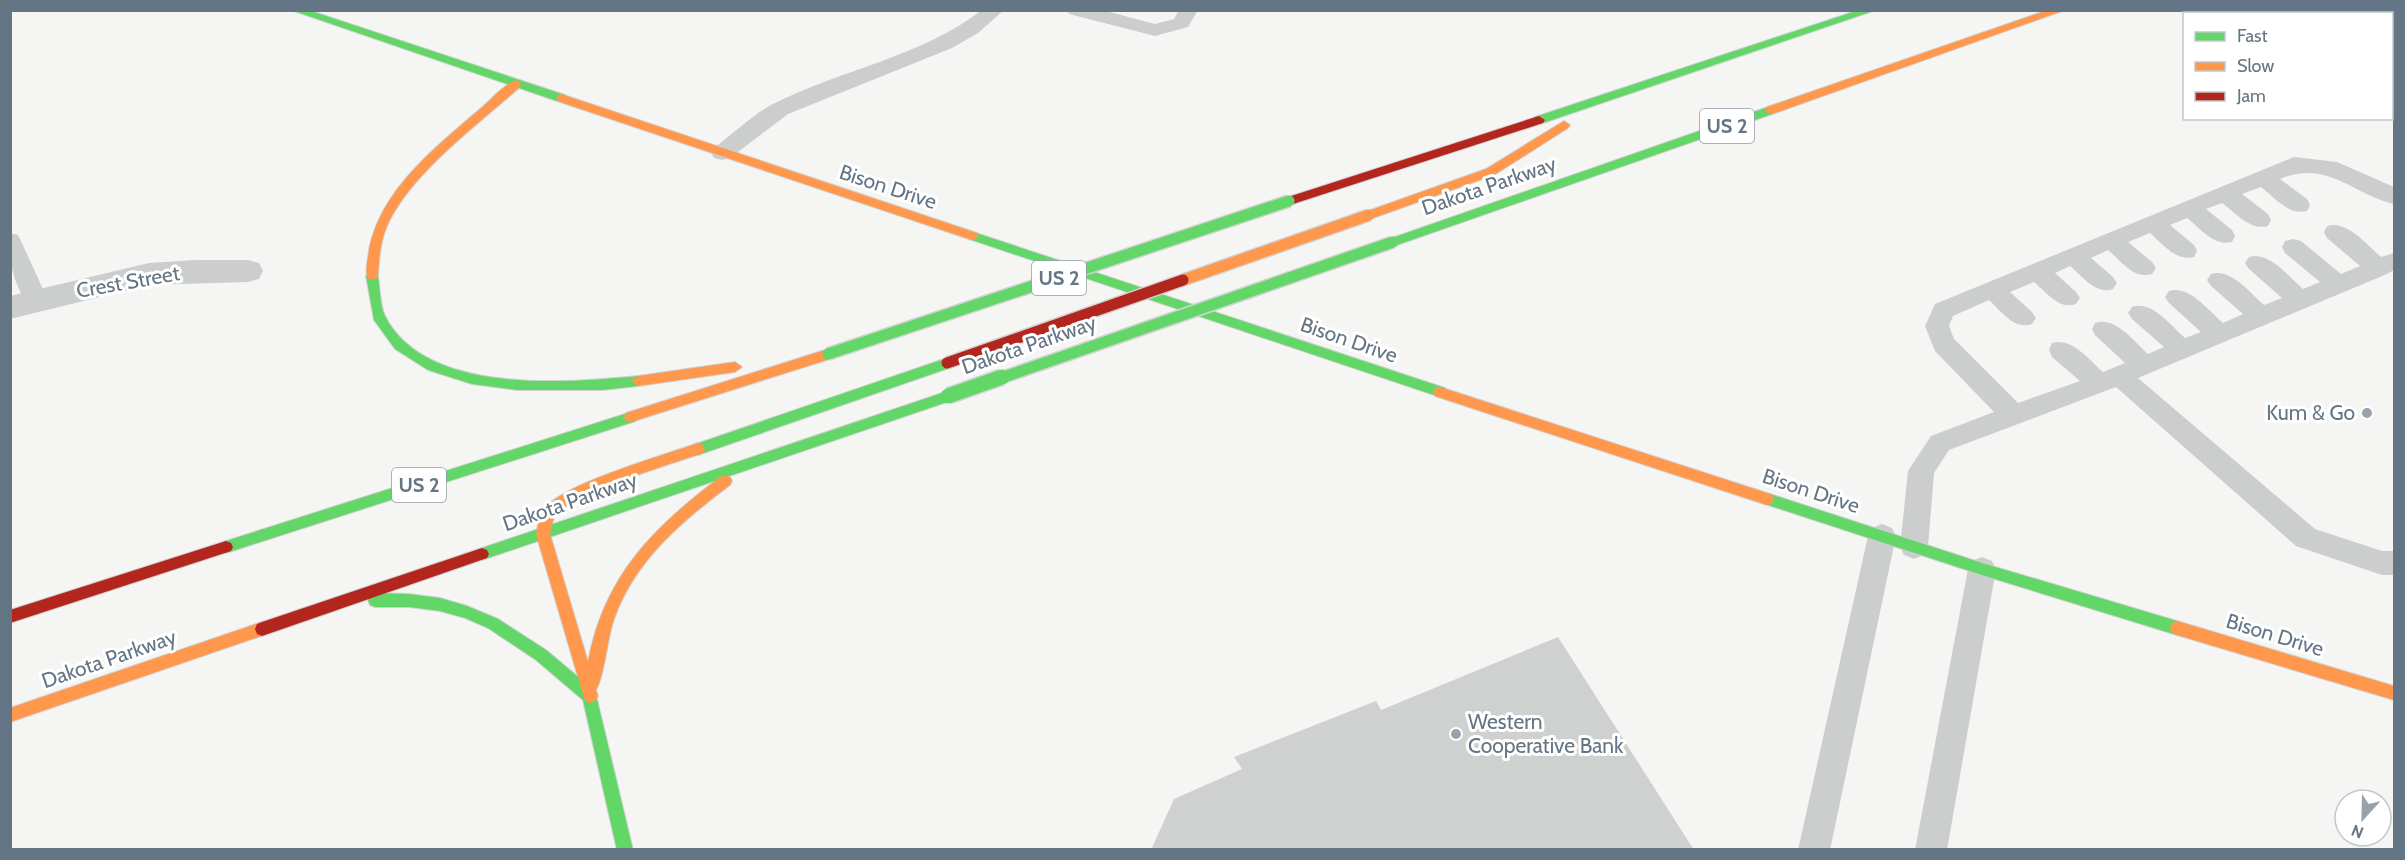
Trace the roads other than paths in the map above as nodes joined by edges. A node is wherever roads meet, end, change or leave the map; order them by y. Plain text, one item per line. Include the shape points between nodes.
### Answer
1 (296, 10) edge
2 (995, 10) edge
3 (1076, 10) edge
4 (1189, 10) edge
5 (1871, 10) edge
6 (2060, 10) edge
7 (516, 84) junction
8 (1604, 99) junction
9 (722, 153) junction
10 (2263, 177) junction
11 (2225, 193) junction
12 (2394, 196) edge
13 (2299, 205) dead end
14 (2190, 208) junction
15 (2259, 220) dead end
16 (2153, 223) junction
17 (2335, 232) dead end
18 (2224, 236) dead end
19 (2111, 240) junction
20 (10, 241) edge
21 (2293, 247) dead end
22 (2186, 250) dead end
23 (2073, 256) junction
24 (2257, 263) dead end
25 (2387, 265) edge
26 (2144, 268) dead end
27 (248, 271) dead end
28 (2037, 271) junction
29 (2219, 280) dead end
30 (2104, 283) dead end
31 (2339, 285) junction
32 (1993, 290) junction
33 (1144, 293) junction
34 (2177, 297) dead end
35 (2068, 298) dead end
36 (2300, 300) junction
37 (23, 304) edge
38 (2140, 313) dead end
39 (2262, 317) junction
40 (2024, 318) dead end
41 (2104, 329) dead end
42 (2220, 334) junction
43 (2061, 350) dead end
44 (2182, 350) junction
45 (828, 354) junction
46 (2144, 365) junction
47 (2109, 380) junction
48 (2012, 414) junction
49 (763, 458) junction
50 (543, 534) junction
51 (1882, 536) junction
52 (1914, 547) junction
53 (2394, 563) edge
54 (1982, 569) junction
55 (329, 606) junction
56 (10, 617) edge
57 (2394, 693) edge
58 (590, 696) junction
59 (10, 715) edge
60 (625, 849) edge
61 (1814, 849) edge
62 (1931, 849) edge

1 - 7 main road, Bison Drive
2 - 9 lane via 978,25 928,54 778,110
3 - 4 lane via 1155,30 1181,23
5 - 8 main road, US 2
6 - 49 main road, Dakota Parkway / US 2, bridge
7 - 9 main road, Bison Drive
7 - 45 main road via 442,150 385,218 374,249 370,285 376,313 398,344 433,366 513,387 646,380
8 - 33 main road, bridge via 1490,172
8 - 45 main road, US 2, bridge
9 - 33 main road, Bison Drive
10 - 11 lane
10 - 12 lane via 2294,164 2329,167
10 - 13 lane
11 - 14 lane
11 - 15 lane
14 - 16 lane
14 - 18 lane
16 - 19 lane
16 - 22 lane
17 - 25 lane
19 - 23 lane
19 - 26 lane
20 - 37 lane
21 - 31 lane
23 - 28 lane
23 - 30 lane
24 - 36 lane
25 - 31 lane
27 - 37 street, Crest Street via 149,274
28 - 32 lane
28 - 35 lane
29 - 39 lane
31 - 36 lane
32 - 40 lane
32 - 48 lane via 1943,310 1937,326 1944,344
33 - 50 main road, bridge via 623,475 574,496 550,512
33 - 51 main road, Bison Drive
34 - 42 lane
36 - 39 lane
38 - 44 lane
39 - 42 lane
41 - 46 lane
42 - 44 lane
43 - 47 lane
44 - 46 lane
45 - 56 main road, US 2
46 - 47 lane
47 - 48 lane
47 - 53 lane via 2306,537
48 - 52 lane via 1940,443 1921,471
49 - 50 main road, Dakota Parkway / US 2
49 - 58 main road via 674,520 624,576 599,634
50 - 55 main road, Dakota Parkway / US 2
50 - 58 main road
51 - 52 main road, Bison Drive
51 - 61 lane
52 - 54 main road, Bison Drive
54 - 57 main road, Bison Drive
54 - 62 lane
55 - 58 main road via 398,597 435,600 480,616 525,642
55 - 59 main road, Dakota Parkway / US 2
58 - 60 main road

